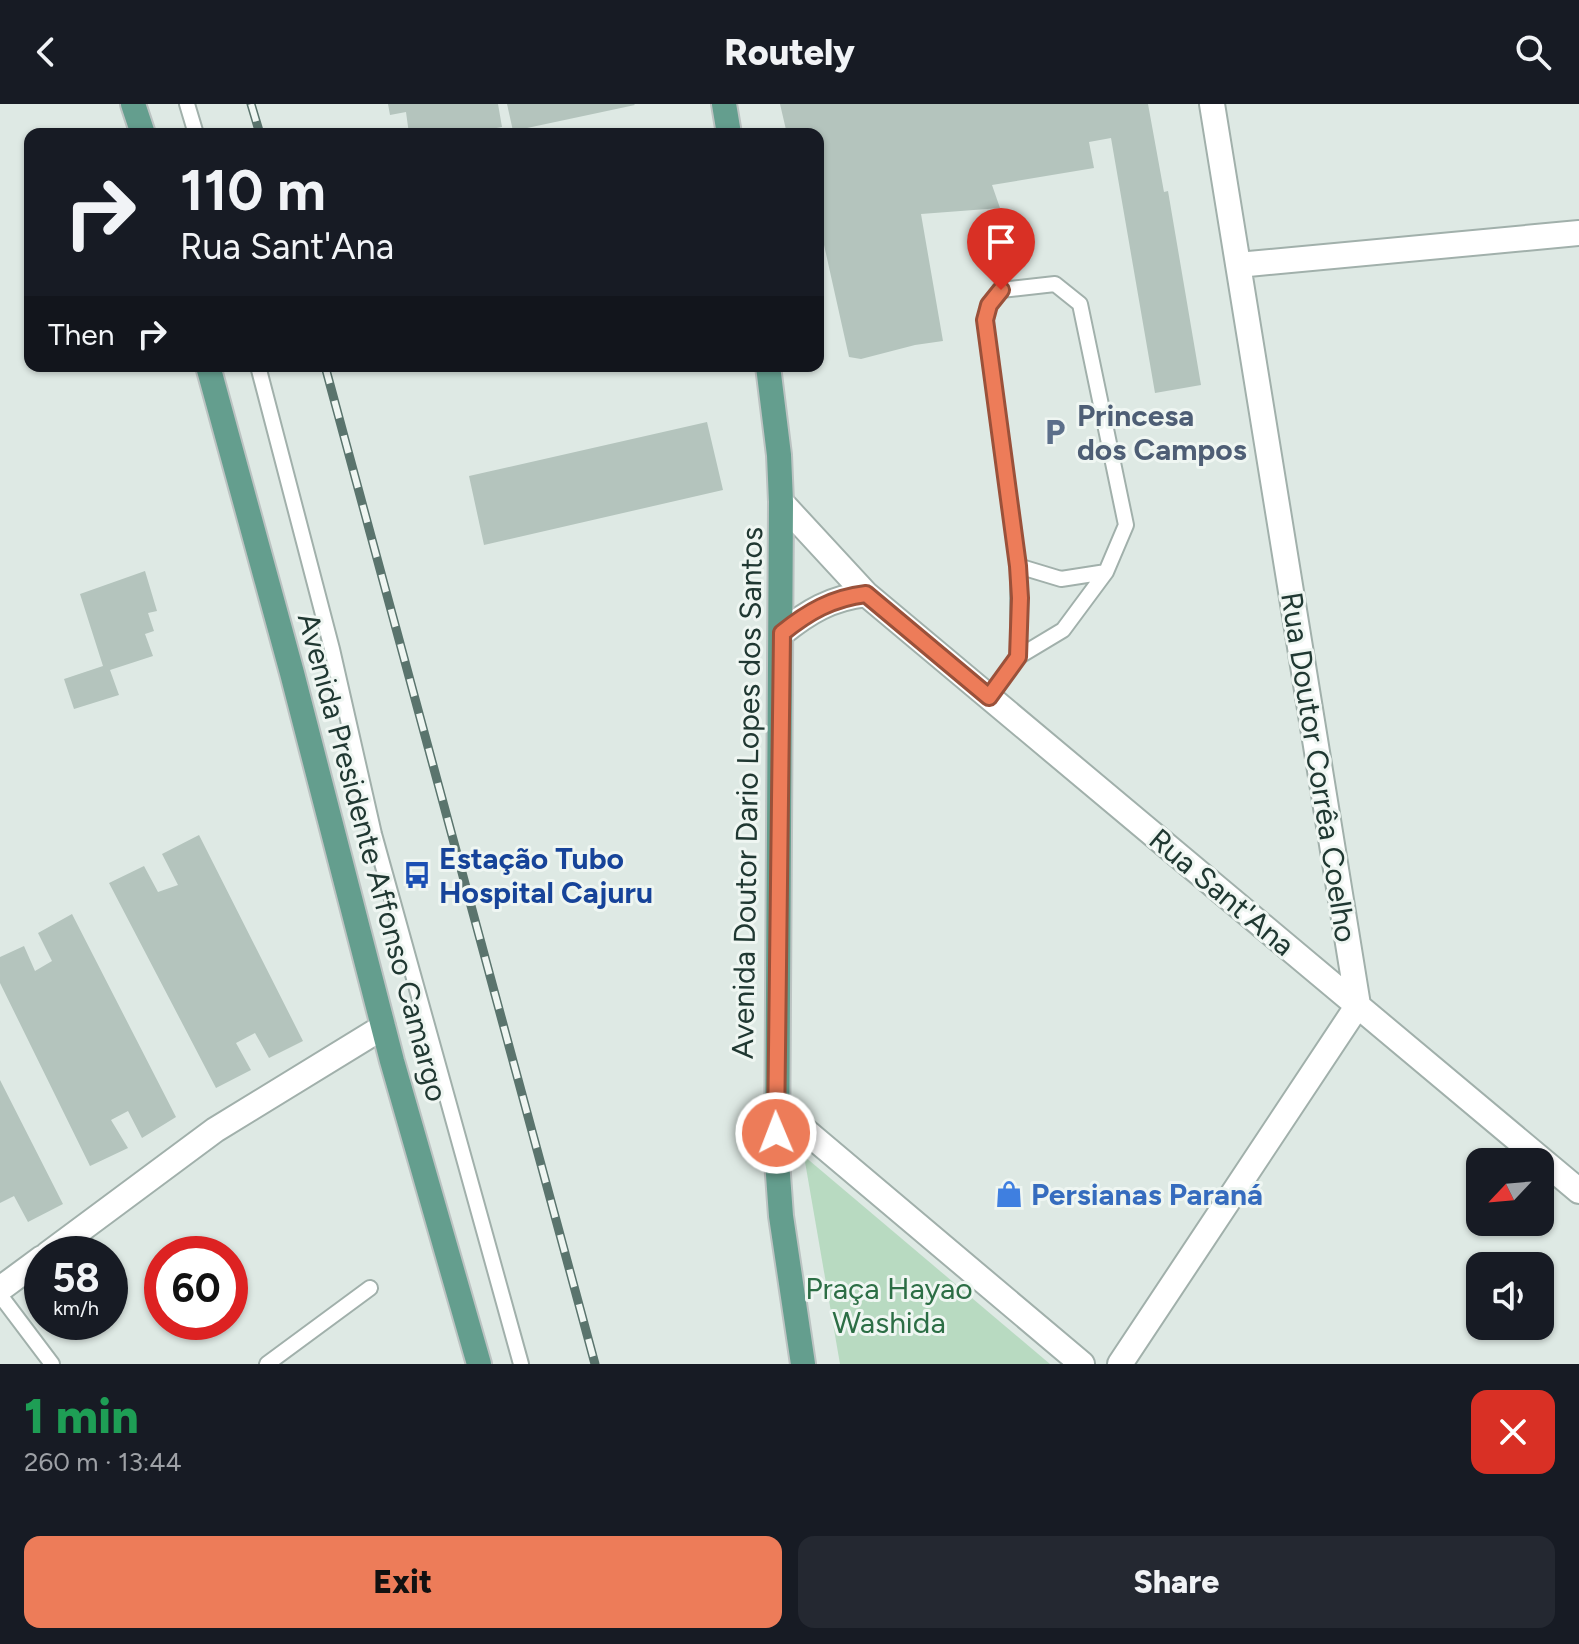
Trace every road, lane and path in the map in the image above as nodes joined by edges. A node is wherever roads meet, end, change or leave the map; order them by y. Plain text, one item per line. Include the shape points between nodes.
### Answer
1 (133, 104) edge
2 (187, 104) edge
3 (724, 104) edge
4 (1212, 104) edge
5 (141, 128) edge
6 (194, 128) edge
7 (728, 128) edge
8 (1579, 233) edge
9 (1238, 265) junction
10 (210, 372) edge
11 (260, 372) edge
12 (769, 372) edge
13 (781, 502) junction
14 (1018, 566) junction
15 (1106, 572) junction
16 (866, 594) junction
17 (782, 633) junction
18 (1018, 657) junction
19 (989, 697) junction
20 (1358, 1005) junction
21 (383, 1027) junction
22 (776, 1106) junction
23 (1579, 1191) edge
24 (72, 1236) edge
25 (24, 1273) edge
26 (370, 1288) dead end
27 (0, 1292) edge
28 (476, 1362) edge
29 (52, 1364) edge
30 (267, 1364) edge
31 (521, 1364) edge
32 (803, 1364) edge
33 (1082, 1364) edge
34 (1120, 1364) edge

1 - 5 main road
2 - 6 lane
3 - 7 main road
4 - 9 street, Rua Doutor Corrêa Coelho
8 - 9 street
9 - 20 street, Rua Doutor Corrêa Coelho
10 - 21 main road, Avenida Presidente Affonso Camargo
11 - 31 lane via 374,834
12 - 13 main road, Avenida Doutor Dario Lopes dos Santos
13 - 16 street, Rua Sant'Ana
13 - 17 main road, Avenida Doutor Dario Lopes dos Santos
14 - 15 lane via 1061,579
14 - 15 lane via 985,320 1001,290 1055,284 1080,304 1126,525
14 - 18 lane
15 - 18 lane via 1063,630
16 - 17 street via 826,603
16 - 19 street, Rua Sant'Ana
17 - 22 main road, Avenida Doutor Dario Lopes dos Santos
18 - 19 lane
19 - 20 street, Rua Sant'Ana
20 - 23 street, Rua Sant'Ana
20 - 34 street
21 - 24 street via 215,1130
21 - 28 main road, Avenida Presidente Affonso Camargo
22 - 32 main road, Avenida Doutor Dario Lopes dos Santos via 781,1216
22 - 33 street
25 - 27 street
26 - 30 lane
27 - 29 lane

